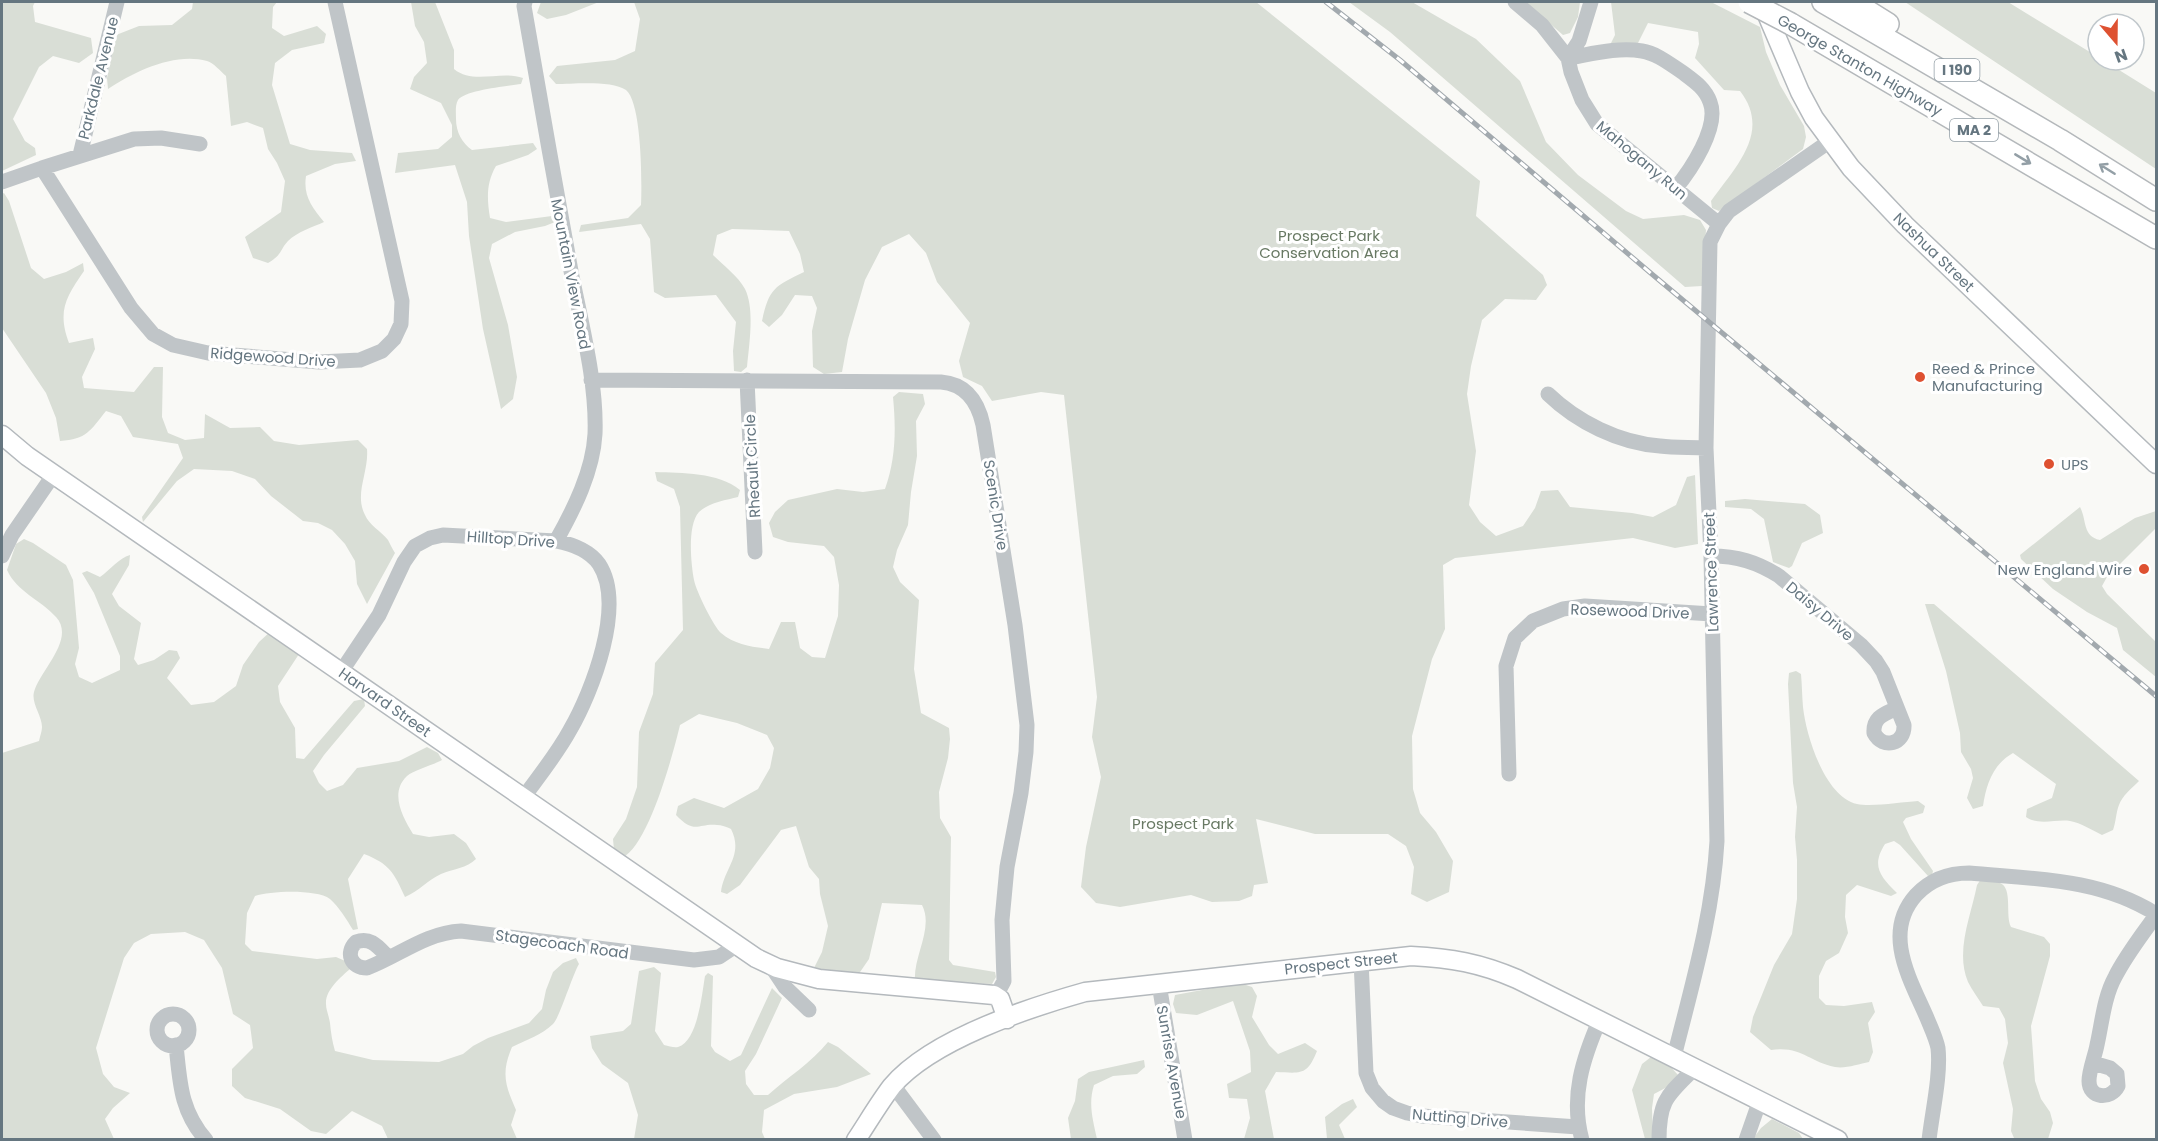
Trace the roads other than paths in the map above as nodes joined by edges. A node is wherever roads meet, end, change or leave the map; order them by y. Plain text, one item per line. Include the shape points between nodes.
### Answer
1 (117, 2) edge
2 (334, 2) edge
3 (525, 2) edge
4 (1515, 2) edge
5 (1591, 2) edge
6 (1749, 2) edge
7 (1762, 2) edge
8 (1824, 2) edge
9 (1853, 2) edge
10 (1568, 58) junction
11 (2060, 140) junction
12 (1830, 141) junction
13 (200, 144) dead end
14 (80, 155) junction
15 (42, 168) junction
16 (2, 182) edge
17 (1675, 189) junction
18 (2157, 200) edge
19 (1719, 224) junction
20 (2157, 238) edge
21 (591, 380) junction
22 (747, 380) junction
23 (1548, 394) dead end
24 (2, 435) edge
25 (1706, 448) junction
26 (2157, 464) edge
27 (54, 474) junction
28 (556, 541) junction
29 (755, 552) dead end
30 (2, 556) edge
31 (1711, 556) junction
32 (1712, 614) junction
33 (340, 672) junction
34 (1897, 708) dead end
35 (1509, 774) dead end
36 (523, 798) junction
37 (2157, 915) edge
38 (737, 945) junction
39 (388, 957) dead end
40 (1361, 960) junction
41 (771, 966) junction
42 (1159, 984) junction
43 (996, 996) junction
44 (809, 1010) dead end
45 (1008, 1019) junction
46 (1600, 1019) junction
47 (176, 1045) dead end
48 (1674, 1057) junction
49 (2093, 1063) dead end
50 (1695, 1068) junction
51 (893, 1085) junction
52 (1760, 1100) junction
53 (1580, 1133) edge
54 (206, 1140) edge
55 (856, 1140) edge
56 (934, 1140) edge
57 (1185, 1140) edge
58 (1659, 1140) edge
59 (1746, 1140) edge
60 (1838, 1140) edge
61 (1929, 1140) edge

1 - 14 street, Parkdale Avenue
2 - 15 street, Ridgewood Drive via 403,309 398,332 375,355 352,362 318,362 208,353 163,340 125,299
3 - 21 street, Mountain View Road
4 - 10 street, Mahogany Run via 1542,25
5 - 10 street via 1579,41
6 -> 20 highway, George Stanton Highway / MA 2, bridge
7 - 12 main road, Nashua Street via 1800,92
8 - 11 highway, MA 2
9 - 11 highway, I 190
10 - 17 street, Mahogany Run via 1582,100 1597,124
10 - 17 street via 1615,50 1645,51 1703,88 1712,107 1710,122 1693,167
18 -> 11 highway, MA 2
12 - 19 street, Lawrence Street via 1739,203
12 - 26 main road, Nashua Street via 1905,225
13 - 14 street via 134,138
14 - 15 street
15 - 16 street
17 - 19 street, Mahogany Run
19 - 25 street, Lawrence Street via 1708,253
21 - 22 street, Scenic Drive
21 - 28 street, Mountain View Road via 595,435 592,453 570,516
22 - 29 street, Rheault Circle
22 - 43 street, Scenic Drive via 946,382 966,392 980,409 1027,725 1002,920 1004,981
23 - 25 street via 1563,409 1586,422 1634,442
24 - 27 main road, Harvard Street
25 - 31 street, Lawrence Street
27 - 30 street
27 - 33 main road, Harvard Street
28 - 33 street, Hilltop Drive via 442,535 415,546 379,615
28 - 36 street, Hilltop Drive via 581,549 599,565 608,594 607,624 602,655 585,700 570,730
31 - 32 street, Lawrence Street
31 - 34 street, Daisy Drive via 1747,560 1779,576 1869,652 1883,672
32 - 35 street, Rosewood Drive via 1585,606 1552,612 1522,629 1509,650 1506,666
32 - 48 street, Lawrence Street via 1716,871
33 - 36 main road, Harvard Street
36 - 38 main road, Harvard Street
37 - 49 street via 2114,977
37 - 61 street via 2093,886 1969,873 1938,879 1918,892 1905,912 1899,942 1904,965 1938,1047
38 - 39 street, Stagecoach Road via 719,957 694,960 461,931 426,939
38 - 41 main road, Harvard Street
40 - 42 main road, Prospect Street
40 - 46 main road, Prospect Street via 1411,956 1465,960 1539,988
40 - 53 street, Nutting Drive via 1366,1073 1383,1101 1422,1116
41 - 43 main road via 819,979
41 - 44 street via 785,987
42 - 45 main road, Prospect Street via 1085,992
42 - 57 street, Sunrise Avenue
43 - 45 main road
45 - 51 main road, Prospect Street via 953,1041
46 - 48 main road, Prospect Street
46 - 53 street via 1585,1052 1579,1078
47 - 54 street via 184,1106
48 - 50 main road, Prospect Street
50 - 52 main road, Prospect Street
50 - 58 street via 1664,1101
51 - 55 main road, Prospect Street
51 - 56 street
52 - 59 street
52 - 60 main road, Prospect Street

